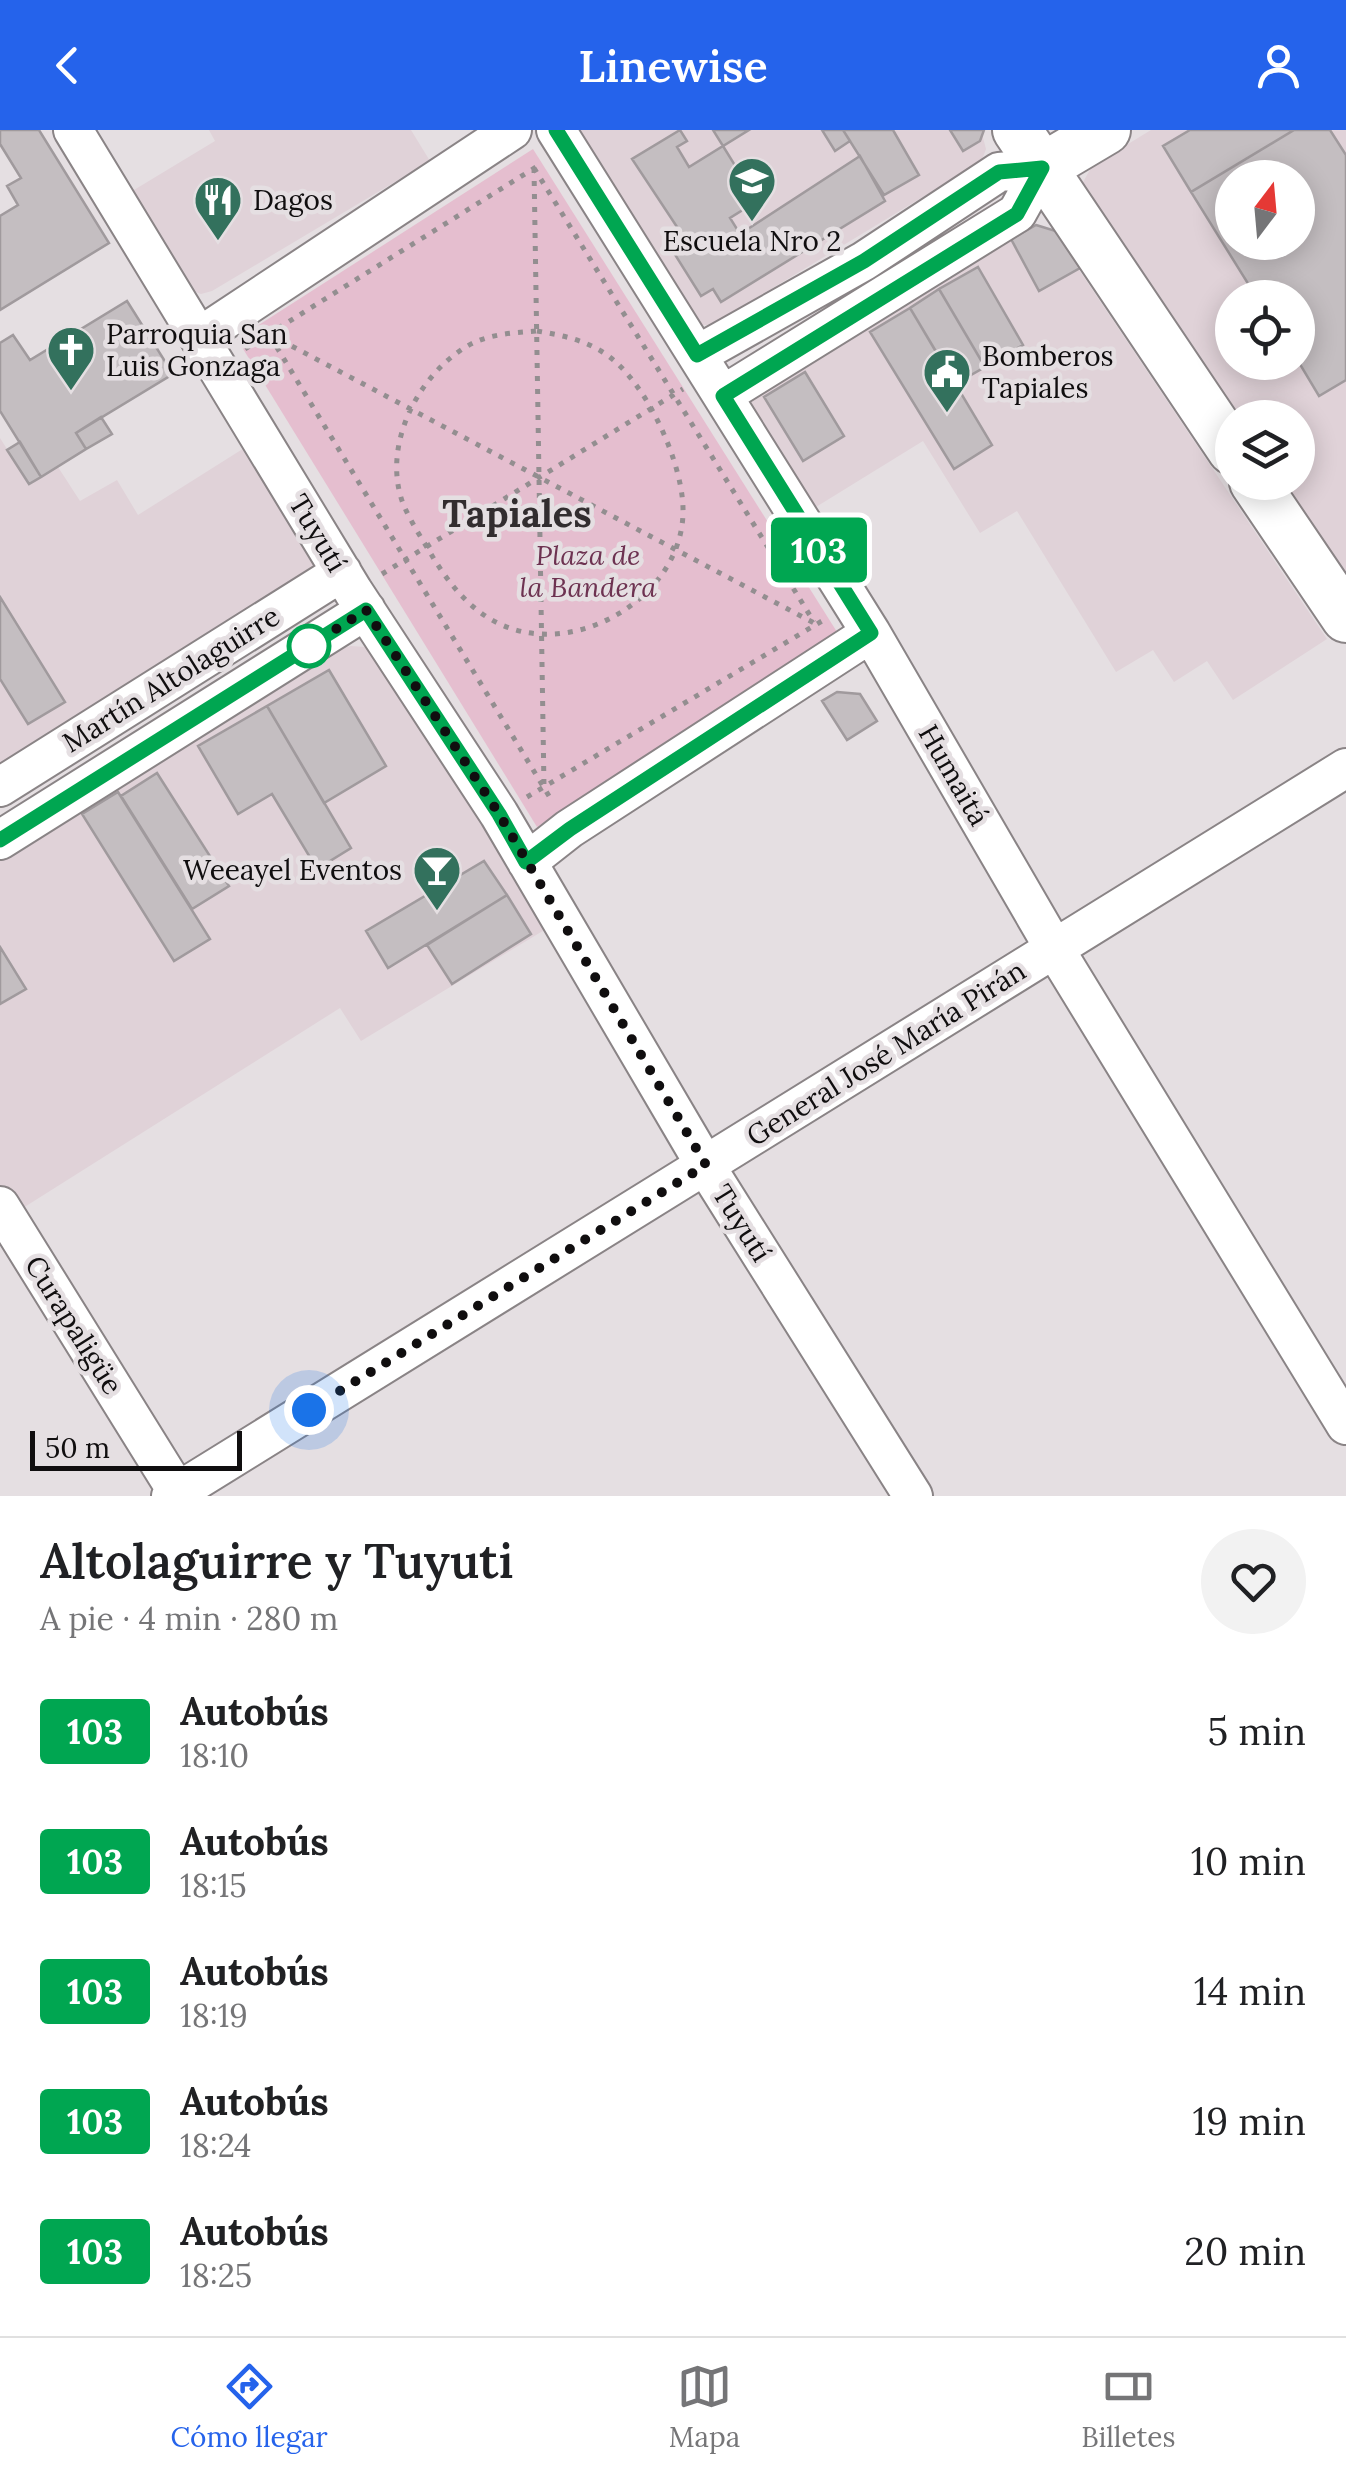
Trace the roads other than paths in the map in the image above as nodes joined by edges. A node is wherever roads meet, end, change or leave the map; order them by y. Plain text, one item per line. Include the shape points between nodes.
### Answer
1 (73, 130) edge
2 (512, 130) edge
3 (1106, 130) edge
4 (564, 141) edge
5 (1030, 149) edge
6 (864, 261) junction
7 (882, 296) junction
8 (208, 352) junction
9 (709, 375) junction
10 (1215, 425) edge
11 (1266, 500) edge
12 (354, 591) junction
13 (862, 618) junction
14 (1346, 618) edge
15 (1346, 768) edge
16 (0, 787) edge
17 (0, 840) edge
18 (526, 862) junction
19 (1054, 948) junction
20 (706, 1165) junction
21 (0, 1206) edge
22 (1346, 1424) edge
23 (176, 1495) edge
24 (914, 1496) edge

1 - 8 street, Tuyutí
2 - 8 street
3 - 5 main road
4 - 9 street, Humaitá
5 - 6 street
5 - 7 street via 1017,214
5 - 10 main road
6 - 7 street
6 - 9 street
7 - 9 street
8 - 12 street, Tuyutí
9 - 13 street, Humaitá
11 - 14 main road
12 - 16 street, Martín Altolaguirre
12 - 17 street, Martín Altolaguirre
12 - 18 street, Tuyutí
13 - 18 street
13 - 19 street, Humaitá
15 - 19 street, General José María Pirán
18 - 20 street, Tuyutí
19 - 20 street, General José María Pirán
19 - 22 street, Humaitá
20 - 23 street, General José María Pirán
20 - 24 street, Tuyutí
21 - 23 street, Curapaligüe

